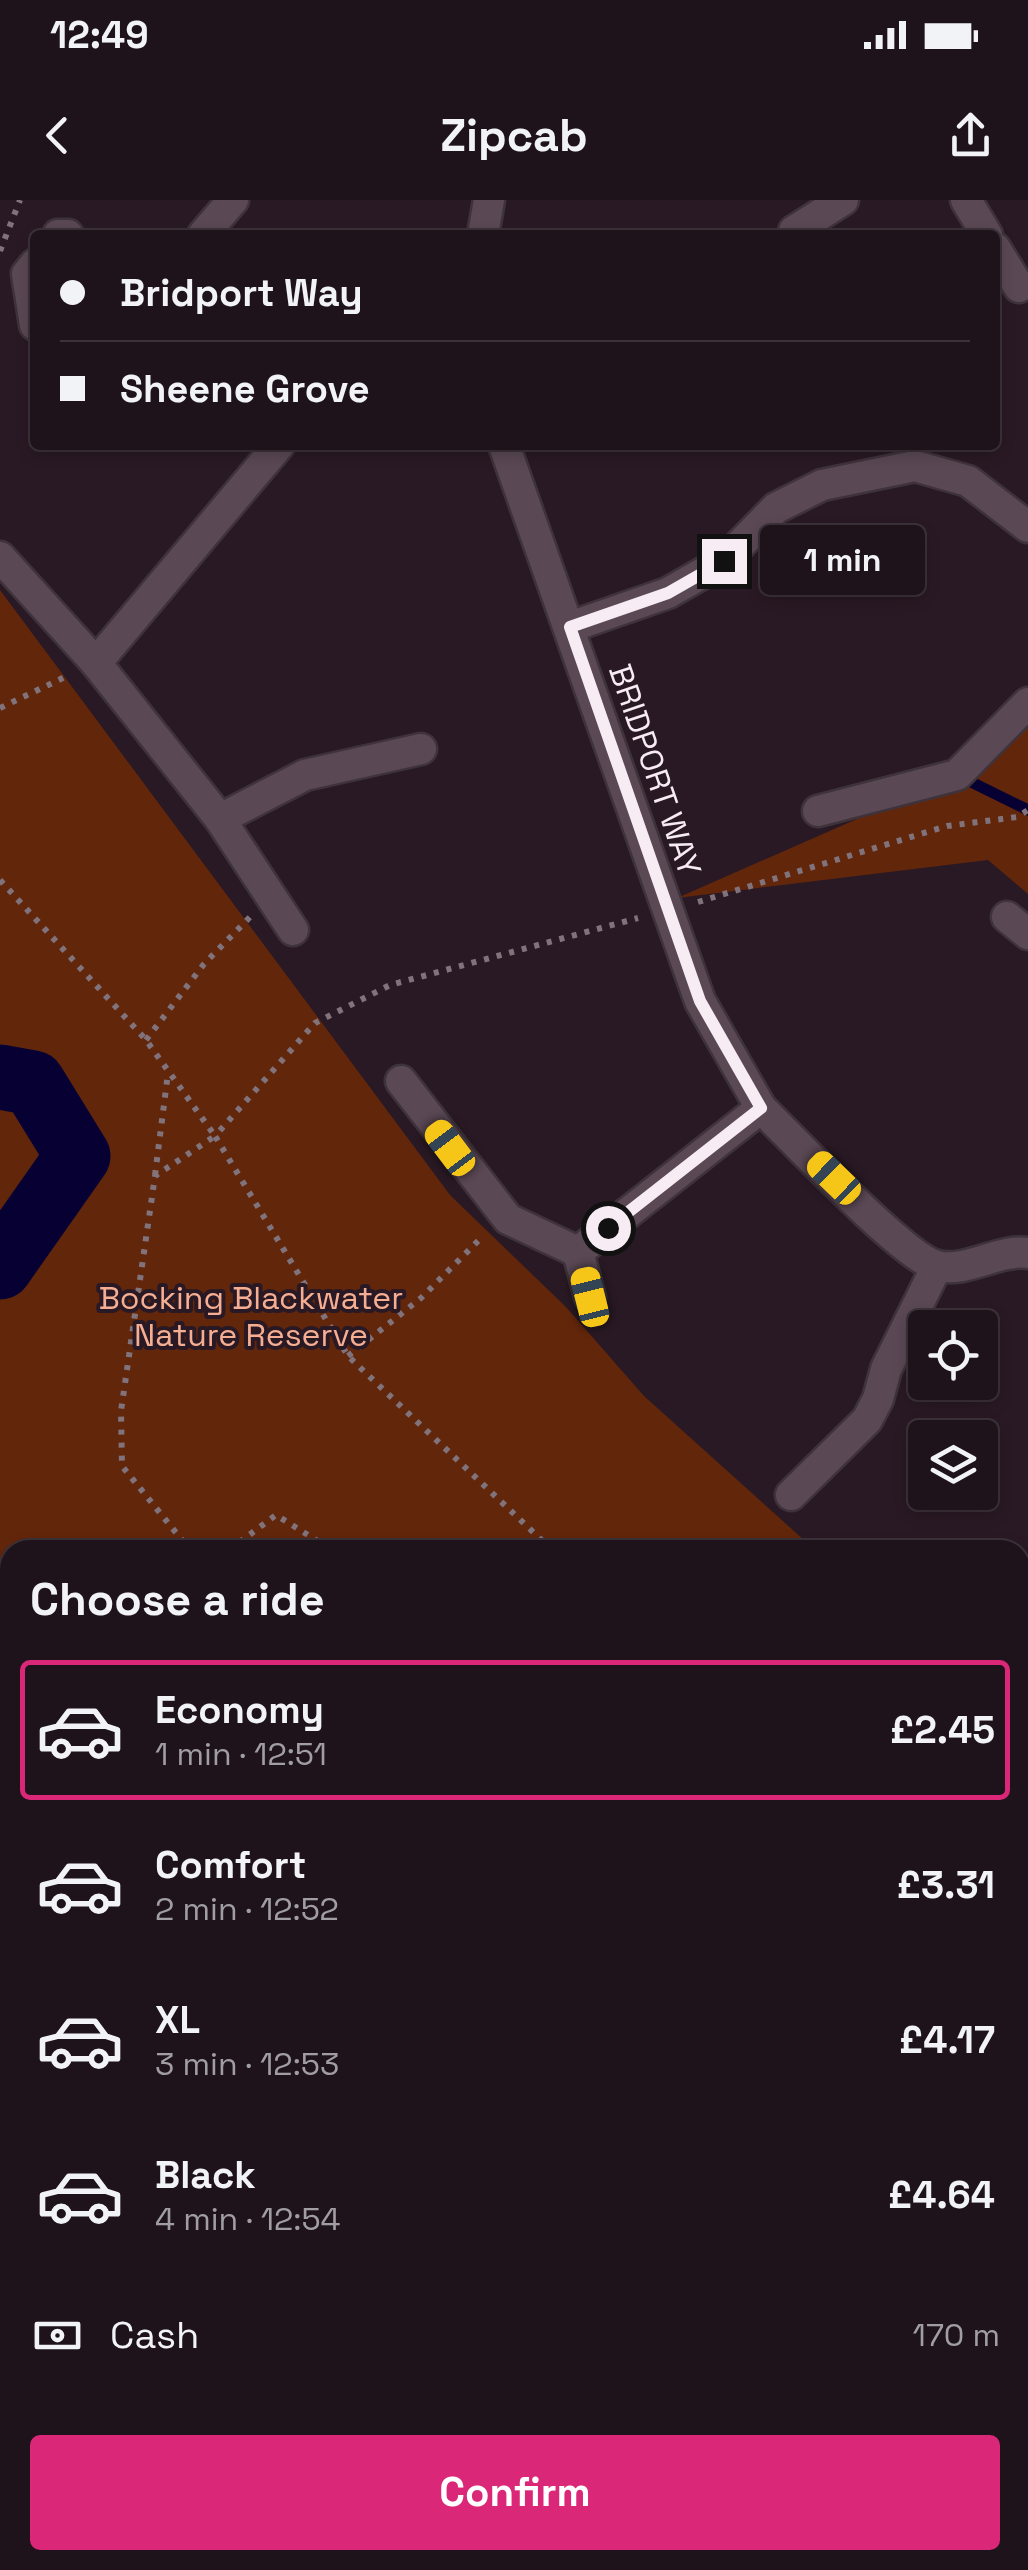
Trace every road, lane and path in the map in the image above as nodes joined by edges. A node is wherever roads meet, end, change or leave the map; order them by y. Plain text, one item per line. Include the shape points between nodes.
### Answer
1 (20, 200) edge
2 (233, 200) edge
3 (490, 200) edge
4 (843, 200) edge
5 (966, 200) edge
6 (207, 230) edge
7 (485, 230) edge
8 (794, 230) dead end
9 (984, 230) edge
10 (0, 251) edge
11 (1000, 260) edge
12 (1014, 292) edge
13 (275, 450) edge
14 (506, 450) edge
15 (918, 455) edge
16 (1028, 527) edge
17 (0, 557) edge
18 (570, 627) junction
19 (96, 663) junction
20 (1028, 702) edge
21 (0, 708) edge
22 (421, 749) dead end
23 (1028, 810) edge
24 (818, 811) dead end
25 (220, 819) junction
26 (0, 880) edge
27 (272, 895) junction
28 (666, 910) junction
29 (293, 930) dead end
30 (146, 1040) junction
31 (168, 1070) junction
32 (401, 1080) dead end
33 (761, 1108) junction
34 (215, 1136) junction
35 (155, 1176) junction
36 (508, 1219) junction
37 (1025, 1247) edge
38 (578, 1252) junction
39 (937, 1266) junction
40 (590, 1297) dead end
41 (348, 1356) junction
42 (791, 1496) dead end
43 (182, 1540) edge
44 (242, 1540) edge
45 (316, 1540) edge
46 (541, 1540) edge

1 - 10 path
2 - 6 street
3 - 7 street
4 - 8 street
5 - 9 street
11 - 12 street
13 - 19 street
14 - 18 street, BRIDPORT WAY
15 - 16 street via 968,481
15 - 18 street via 822,485 776,508 724,561 668,593
17 - 19 street
18 - 28 street, BRIDPORT WAY
19 - 21 path
19 - 25 street
20 - 24 street via 957,775
22 - 25 street via 305,775
23 - 28 path via 947,826
25 - 27 street
26 - 30 path
27 - 29 street
27 - 30 path via 204,964
28 - 33 street, BRIDPORT WAY via 700,1001
28 - 34 path via 390,985 315,1023
30 - 31 path
31 - 34 path
31 - 35 path
32 - 36 street
33 - 38 street
33 - 39 street, BRIDPORT WAY via 907,1249
34 - 35 path
34 - 41 path
35 - 43 path via 122,1412 122,1466
36 - 38 street
36 - 41 path
37 - 39 street via 967,1265
38 - 40 street
39 - 42 street via 867,1420
41 - 46 path
44 - 45 path via 276,1515

